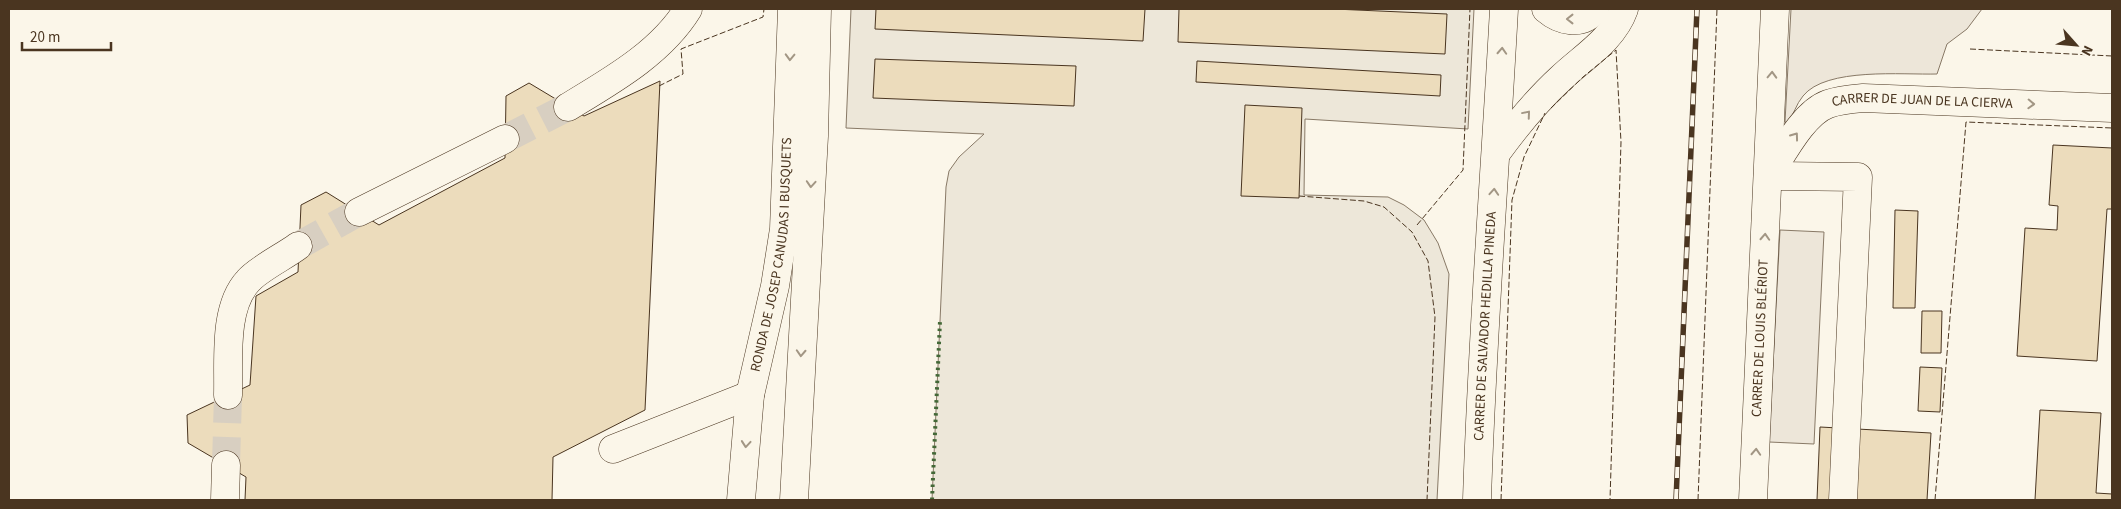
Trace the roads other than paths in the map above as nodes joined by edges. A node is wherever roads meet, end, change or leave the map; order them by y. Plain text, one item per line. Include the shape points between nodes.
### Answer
1 (688, 9) edge
2 (792, 9) edge
3 (817, 9) edge
4 (1504, 9) edge
5 (1546, 9) edge
6 (1595, 9) edge
7 (1624, 9) edge
8 (1775, 9) edge
9 (568, 107) tunnel mouth
10 (2112, 108) edge
11 (505, 139) tunnel mouth
12 (1496, 152) junction
13 (1768, 176) junction
14 (359, 212) tunnel mouth
15 (298, 246) tunnel mouth
16 (228, 395) tunnel mouth
17 (750, 395) junction
18 (613, 449) dead end
19 (226, 465) tunnel mouth
20 (225, 500) edge
21 (741, 500) edge
22 (794, 500) edge
23 (1477, 500) edge
24 (1753, 500) edge
25 (1843, 500) edge

1 - 9 main road via 650,52
2 -> 17 main road, RONDA DE JOSEP CANUDAS I BUSQUETS via 784,229 775,286
3 -> 22 main road, RONDA DE JOSEP CANUDAS I BUSQUETS via 814,136
12 -> 4 main road, CARRER DE SALVADOR HEDILLA PINEDA
6 -> 5 main road via 1585,18 1568,21
12 -> 7 main road via 1534,105 1604,41
13 -> 8 main road, CARRER DE LOUIS BLÉRIOT
13 -> 10 main road, CARRER DE JUAN DE LA CIERVA via 1812,114 1826,104 1845,100 1863,98
11 - 14 main road
23 -> 12 main road, CARRER DE SALVADOR HEDILLA PINEDA via 1481,373
24 -> 13 main road, CARRER DE LOUIS BLÉRIOT
13 - 25 main road via 1858,177
15 - 16 main road via 249,279 237,295 231,315
17 - 18 main road
17 -> 21 main road, RONDA DE JOSEP CANUDAS I BUSQUETS
19 - 20 main road

